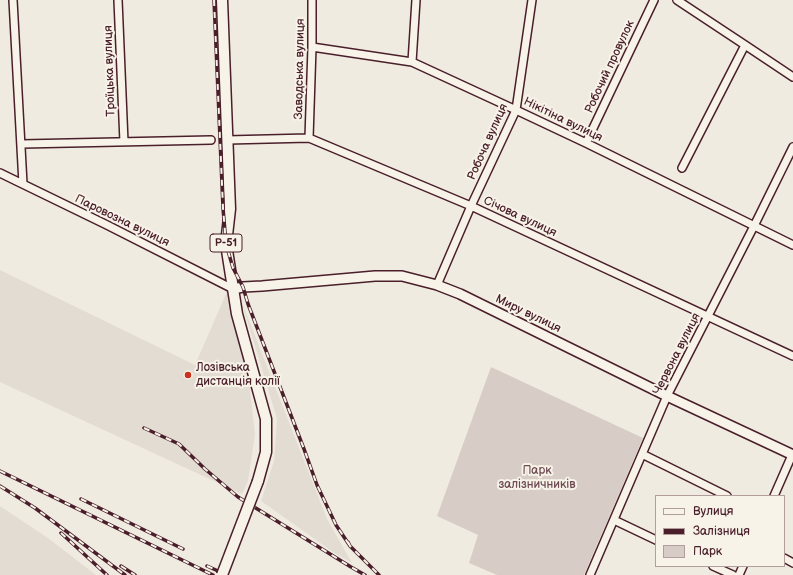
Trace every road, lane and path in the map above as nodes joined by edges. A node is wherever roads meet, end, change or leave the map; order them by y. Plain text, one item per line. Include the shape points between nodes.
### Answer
1 (13, 0) edge
2 (118, 0) edge
3 (222, 0) edge
4 (312, 0) edge
5 (416, 0) edge
6 (532, 0) edge
7 (654, 0) edge
8 (677, 0) edge
9 (744, 45) junction
10 (312, 47) junction
11 (412, 62) junction
12 (793, 77) edge
13 (516, 110) junction
14 (310, 138) junction
15 (211, 140) dead end
16 (227, 140) junction
17 (124, 142) junction
18 (586, 143) junction
19 (22, 144) junction
20 (793, 147) edge
21 (682, 168) dead end
22 (0, 173) edge
23 (23, 184) junction
24 (471, 206) junction
25 (754, 226) junction
26 (793, 245) edge
27 (437, 285) junction
28 (233, 289) junction
29 (708, 317) junction
30 (793, 356) edge
31 (668, 396) junction
32 (642, 454) junction
33 (792, 455) edge
34 (724, 495) edge
35 (774, 495) edge
36 (614, 520) junction
37 (655, 540) edge
38 (715, 567) edge
39 (222, 575) edge
40 (590, 575) edge
41 (733, 575) edge

1 - 19 street
2 - 17 street, Троїцька вулиця
3 - 16 main road, Р-51
4 - 10 street, Заводська вулиця
5 - 11 street
6 - 13 street, Робоча вулиця
7 - 18 street, Робочий провулок
8 - 9 street
9 - 12 street
9 - 21 street
10 - 11 street, Нікітіна вулиця
10 - 14 street, Заводська вулиця
11 - 13 street, Нікітіна вулиця
13 - 18 street, Нікітіна вулиця
13 - 24 street, Робоча вулиця
14 - 16 street, Січова вулиця
14 - 24 street, Січова вулиця
15 - 17 street
16 - 28 main road, Р-51 via 230,209 226,244
17 - 19 street
18 - 25 street, Нікітіна вулиця
19 - 23 street
20 - 25 street, Червона вулиця
22 - 23 street, Паровозна вулиця
23 - 28 street, Паровозна вулиця
24 - 27 street, Робоча вулиця
24 - 29 street, Січова вулиця
25 - 26 street, Нікітіна вулиця
25 - 29 street, Червона вулиця
27 - 28 main road, Миру вулиця via 402,276 375,276 243,286
27 - 31 main road, Миру вулиця
28 - 39 main road, Р-51, bridge via 237,314 266,419 266,452 258,481
29 - 30 street, Січова вулиця
29 - 31 street, Червона вулиця
31 - 32 street, Червона вулиця
31 - 33 main road, Миру вулиця
32 - 34 street
32 - 36 street, Червона вулиця
33 - 35 street
36 - 37 street
36 - 40 street, Червона вулиця
38 - 41 street

